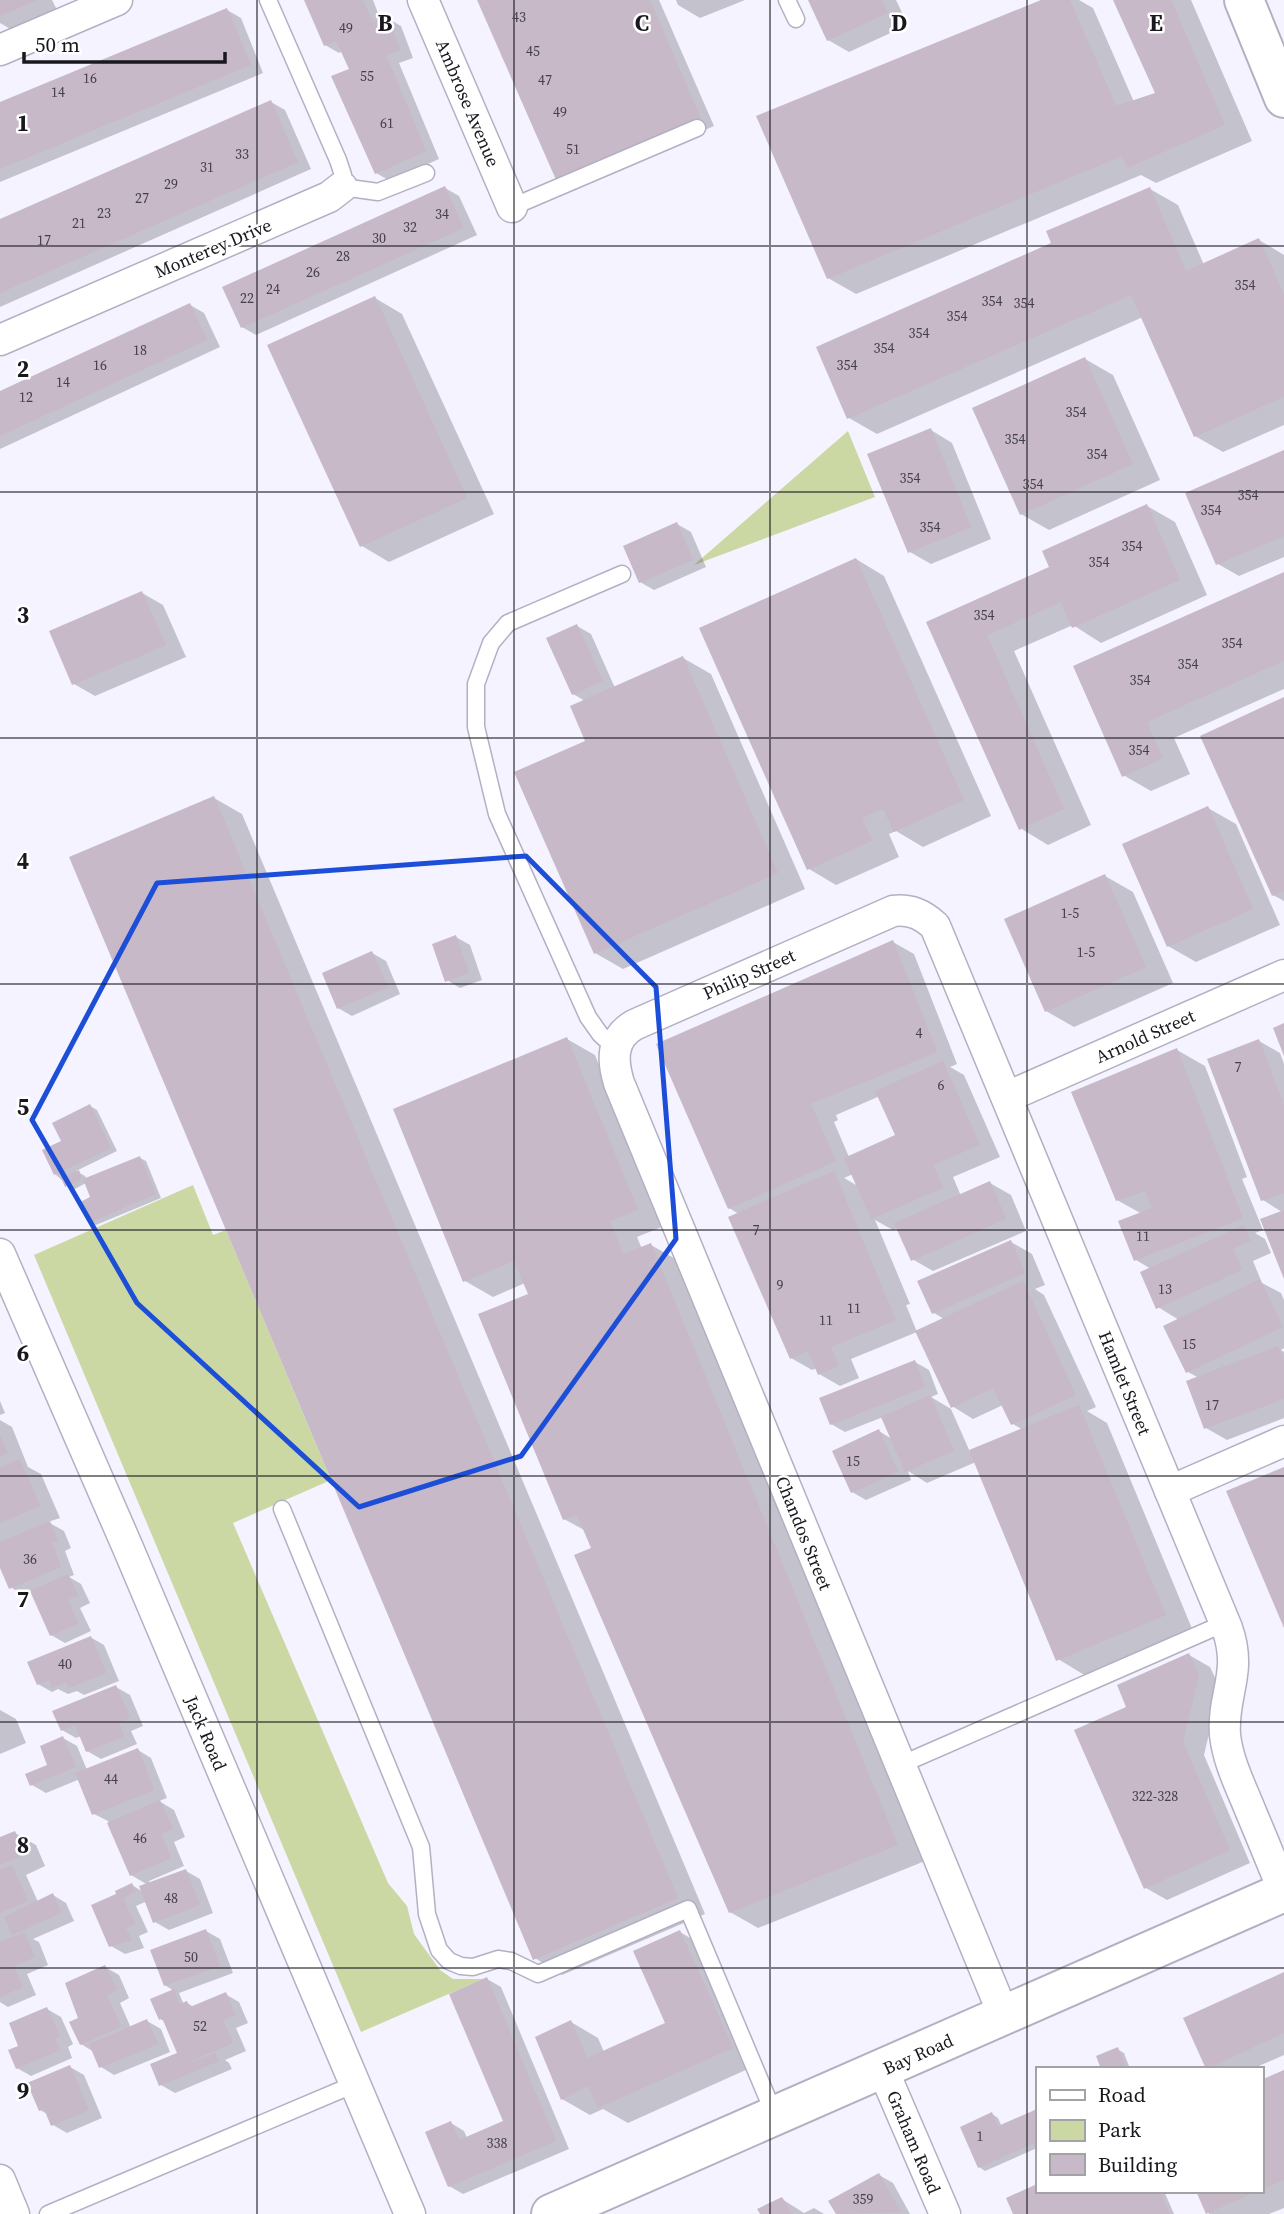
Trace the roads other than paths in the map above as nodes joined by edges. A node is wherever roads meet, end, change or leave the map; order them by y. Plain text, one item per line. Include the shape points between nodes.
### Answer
1 (117, 0) edge
2 (268, 0) edge
3 (423, 0) edge
4 (787, 0) edge
5 (1244, 0) edge
6 (796, 19) dead end
7 (0, 50) edge
8 (1284, 98) edge
9 (697, 128) dead end
10 (426, 173) dead end
11 (341, 187) junction
12 (512, 206) joint
13 (0, 340) edge
14 (622, 573) dead end
15 (893, 911) joint
16 (1284, 975) edge
17 (615, 1048) junction
18 (1007, 1097) junction
19 (0, 1254) edge
20 (1284, 1441) edge
21 (1170, 1491) junction
22 (282, 1509) dead end
23 (1225, 1623) junction
24 (900, 1765) junction
25 (1284, 1892) edge
26 (1003, 2016) junction
27 (883, 2070) junction
28 (355, 2084) junction
29 (775, 2116) junction
30 (0, 2180) edge
31 (15, 2214) edge
32 (48, 2214) edge
33 (410, 2214) edge
34 (551, 2214) edge
35 (945, 2214) edge

1 - 7 street
2 - 11 lane via 338,160
3 - 12 street, Ambrose Avenue
4 - 6 lane
5 - 8 main road
9 - 12 lane
10 - 11 lane via 379,192
11 - 13 street, Monterey Drive via 329,197
14 - 17 lane via 509,623 491,643 476,684 474,706 497,814 588,1017
15 - 17 street, Philip Street via 634,1025
15 - 18 street, Hamlet Street via 919,914 935,926
16 - 18 street, Arnold Street
17 - 24 street, Chandos Street via 619,1083
18 - 21 street, Hamlet Street
19 - 28 street, Jack Road
20 - 21 street
21 - 23 street, Hamlet Street
22 - 29 lane via 421,1847 427,1914 439,1950 461,1966 498,1959 538,1974 688,1909
23 - 24 lane
23 - 25 street, Hamlet Street via 1234,1669 1226,1712 1227,1748
24 - 26 street, Chandos Street
25 - 26 main road, Bay Road
26 - 27 main road, Bay Road
27 - 29 main road, Bay Road
27 - 35 street, Graham Road
28 - 32 lane
28 - 33 street, Jack Road
29 - 34 main road, Bay Road
30 - 31 street

